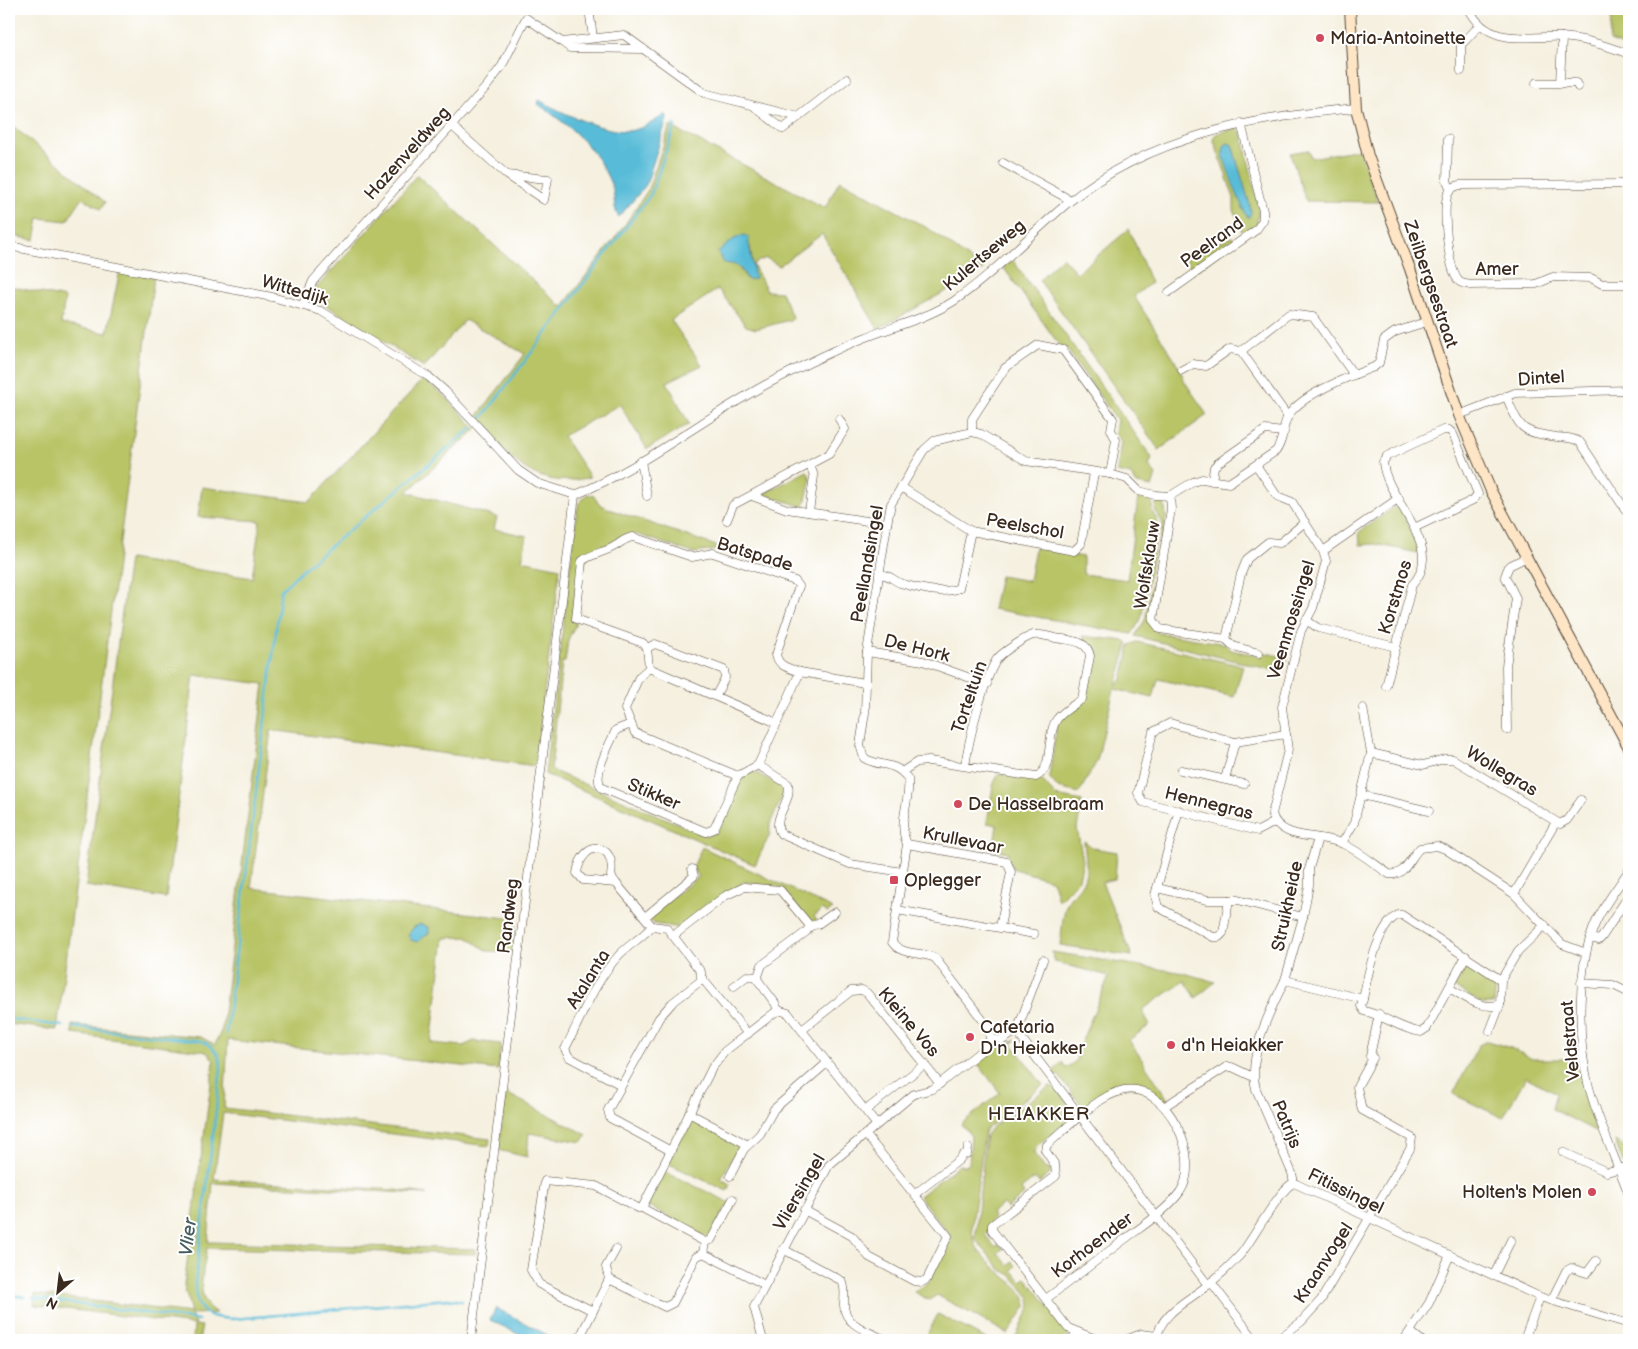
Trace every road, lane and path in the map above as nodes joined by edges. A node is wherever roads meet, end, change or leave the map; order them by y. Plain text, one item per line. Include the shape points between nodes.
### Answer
1 (588, 9) edge
2 (1350, 9) edge
3 (1469, 9) edge
4 (1480, 25) junction
5 (593, 37) junction
6 (1562, 37) junction
7 (562, 42) junction
8 (644, 50) junction
9 (1629, 54) edge
10 (1461, 71) dead end
11 (847, 79) dead end
12 (1536, 83) dead end
13 (1560, 84) junction
14 (1578, 86) dead end
15 (752, 105) junction
16 (1356, 108) junction
17 (799, 117) junction
18 (1241, 124) junction
19 (452, 126) junction
20 (1448, 139) dead end
21 (1003, 163) dead end
22 (507, 175) junction
23 (1629, 184) edge
24 (1451, 190) junction
25 (1069, 202) junction
26 (9, 246) edge
27 (1629, 284) edge
28 (1169, 292) dead end
29 (303, 304) junction
30 (1426, 322) junction
31 (1241, 351) junction
32 (1182, 370) dead end
33 (1354, 375) junction
34 (1629, 390) edge
35 (1506, 396) junction
36 (1459, 415) junction
37 (1288, 417) junction
38 (839, 419) dead end
39 (972, 432) junction
40 (1284, 432) junction
41 (641, 461) junction
42 (810, 465) junction
43 (1256, 465) junction
44 (1094, 473) junction
45 (1110, 474) junction
46 (1212, 481) junction
47 (901, 486) junction
48 (575, 495) junction
49 (648, 496) dead end
50 (752, 496) junction
51 (1170, 496) junction
52 (1398, 498) junction
53 (809, 512) junction
54 (1629, 515) edge
55 (727, 520) dead end
56 (1305, 522) junction
57 (887, 524) junction
58 (1414, 528) junction
59 (971, 531) junction
60 (1324, 551) junction
61 (1525, 558) junction
62 (880, 574) junction
63 (1306, 620) junction
64 (1226, 639) junction
65 (1396, 647) junction
66 (647, 648) junction
67 (867, 652) junction
68 (1259, 652) dead end
69 (649, 668) junction
70 (800, 672) junction
71 (865, 683) junction
72 (987, 684) junction
73 (1386, 686) dead end
74 (716, 695) junction
75 (1363, 708) dead end
76 (777, 723) junction
77 (631, 724) junction
78 (1507, 730) dead end
79 (1286, 734) junction
80 (1235, 742) junction
81 (1629, 748) edge
82 (1371, 753) junction
83 (758, 765) junction
84 (965, 766) junction
85 (1181, 770) dead end
86 (903, 772) junction
87 (738, 776) junction
88 (1225, 780) junction
89 (1244, 784) dead end
90 (1362, 795) junction
91 (1581, 800) dead end
92 (1179, 810) junction
93 (1429, 811) dead end
94 (1275, 822) junction
95 (1556, 822) junction
96 (1318, 838) junction
97 (1342, 843) junction
98 (907, 844) junction
99 (692, 869) dead end
100 (1629, 870) edge
101 (903, 872) junction
102 (616, 883) junction
103 (1157, 888) junction
104 (1514, 894) junction
105 (1629, 895) edge
106 (1229, 900) junction
107 (897, 910) junction
108 (835, 912) dead end
109 (645, 916) junction
110 (1303, 917) junction
111 (1545, 925) junction
112 (652, 926) junction
113 (810, 926) junction
114 (1000, 927) junction
115 (1034, 934) dead end
116 (673, 936) junction
117 (1590, 938) junction
118 (1586, 953) junction
119 (1466, 956) junction
120 (1043, 960) dead end
121 (758, 977) junction
122 (703, 979) junction
123 (1285, 980) junction
124 (1502, 980) junction
125 (1581, 983) junction
126 (734, 986) dead end
127 (1449, 988) junction
128 (1629, 993) edge
129 (1363, 999) junction
130 (1500, 1005) junction
131 (1272, 1007) joint
132 (778, 1010) junction
133 (1379, 1014) junction
134 (802, 1030) junction
135 (1490, 1031) dead end
136 (748, 1034) junction
137 (990, 1038) junction
138 (1022, 1039) dead end
139 (827, 1063) junction
140 (925, 1064) junction
141 (1253, 1076) junction
142 (940, 1084) junction
143 (621, 1085) junction
144 (1165, 1106) junction
145 (866, 1110) junction
146 (689, 1113) junction
147 (1082, 1115) junction
148 (876, 1124) junction
149 (865, 1134) junction
150 (748, 1145) junction
151 (968, 1148) dead end
152 (671, 1151) junction
153 (1563, 1152) dead end
154 (1629, 1166) edge
155 (1620, 1168) junction
156 (730, 1176) dead end
157 (1294, 1183) junction
158 (915, 1194) junction
159 (1629, 1195) edge
160 (733, 1199) dead end
161 (642, 1208) junction
162 (804, 1210) junction
163 (1156, 1216) junction
164 (1369, 1220) junction
165 (1511, 1240) dead end
166 (705, 1242) junction
167 (616, 1249) dead end
168 (783, 1249) junction
169 (704, 1253) junction
170 (1450, 1255) junction
171 (1596, 1260) dead end
172 (1494, 1275) junction
173 (609, 1279) junction
174 (1210, 1284) junction
175 (765, 1285) junction
176 (1540, 1297) junction
177 (1046, 1299) junction
178 (1552, 1299) junction
179 (593, 1311) junction
180 (1629, 1324) edge
181 (1287, 1332) junction
182 (1410, 1332) junction
183 (1079, 1333) junction
184 (1156, 1338) edge
185 (471, 1340) edge
186 (584, 1340) edge
187 (763, 1340) edge
188 (886, 1340) edge
189 (1070, 1340) edge
190 (1098, 1340) edge
191 (1126, 1340) edge
192 (1255, 1340) edge
193 (1277, 1340) edge
194 (1293, 1340) edge
195 (1404, 1340) edge
196 (1422, 1340) edge
197 (1524, 1340) edge

1 - 5 street
2 - 16 street, Zeilbergsestraat
3 - 4 street
4 - 6 street via 1505,38
4 - 10 street via 1461,45
5 - 7 street
5 - 8 street via 624,35
6 - 9 street via 1601,44
6 - 13 street
7 - 8 street via 570,48
7 - 19 street, Hazenveldweg via 526,18 502,66
8 - 15 street via 704,93
11 - 17 street
12 - 13 street
13 - 14 street via 1576,83
15 - 17 street
15 - 17 street via 783,129
16 - 18 street, Kulertseweg via 1300,113
16 - 30 street, Zeilbergsestraat via 1368,156
18 - 25 street, Kulertseweg via 1194,137 1135,161
18 - 28 street, Peelrand via 1263,220 1256,230
19 - 22 street
19 - 29 street, Hazenveldweg via 314,281
20 - 24 street, Amer via 1447,181
21 - 25 street
22 - 22 street via 514,180 544,200 548,179
23 - 24 street via 1460,185
24 - 27 street, Amer via 1446,200 1448,250 1459,282 1470,285 1536,284 1553,277
25 - 41 street, Kulertseweg via 982,280 952,302 924,318 863,339 766,385
26 - 29 street, Wittedijk
29 - 48 street, Wittedijk via 333,317 429,378 527,477
30 - 33 street via 1389,336 1384,340 1378,363
30 - 36 street, Zeilbergsestraat
31 - 32 street via 1230,349 1206,366 1193,364
31 - 33 street via 1290,314 1313,317
31 - 37 street
33 - 37 street via 1319,390
34 - 35 street, Dintel via 1515,393
35 - 36 street, Dintel
35 - 54 street via 1518,425 1525,430 1533,434 1571,437 1580,442
36 - 61 street, Zeilbergsestraat via 1491,491
37 - 40 street
38 - 42 street via 845,429 829,454
39 - 44 street via 1026,461
39 - 45 street via 972,419 1005,368 1038,345 1063,350 1113,419 1111,430 1116,440
39 - 47 street, Peellandsingel via 934,441 924,450
40 - 43 street via 1276,451
40 - 46 street via 1265,430 1218,463 1214,467
41 - 48 street, Kulertseweg
41 - 49 street
42 - 50 street
42 - 53 street via 814,476
43 - 46 street via 1229,483
43 - 56 street, Veenmossingel via 1277,496 1292,502
44 - 45 street
44 - 59 street, Peelschol via 1081,544 1074,551
45 - 51 street via 1127,479 1139,491
46 - 51 street via 1202,479 1193,482
47 - 57 street, Peellandsingel via 891,504
47 - 59 street, Peelschol
48 - 185 street, Randweg
50 - 53 street via 787,509
50 - 55 street via 733,505
51 - 64 street, Wolfsklauw via 1171,509 1153,620 1160,629
52 - 58 street, Korstmos
52 - 58 street, Korstmos via 1383,466 1387,456 1449,430 1478,494 1473,500
52 - 60 street
53 - 57 street
56 - 60 street, Veenmossingel
56 - 64 street via 1280,543 1268,542 1247,559
57 - 62 street, Peellandsingel
58 - 65 street, Korstmos via 1424,550
59 - 62 street via 959,588 945,592 898,582 890,574
60 - 63 street, Veenmossingel via 1326,561 1313,608
61 - 78 street via 1509,566 1505,576 1516,598 1506,666
61 - 81 street, Zeilbergsestraat via 1541,582
62 - 67 street, Peellandsingel
63 - 65 street, Korstmos via 1318,628
63 - 79 street, Veenmossingel via 1296,646 1282,707
64 - 68 street, Wolfsklauw via 1233,646
65 - 73 street, Korstmos
66 - 69 street
66 - 70 street, Batspade via 643,643 578,621 575,616 582,561 615,547 626,538 633,537 692,557 713,553 795,581 799,586 776,655 782,666
66 - 74 street via 655,644 724,670 725,678
67 - 71 street, Peellandsingel
67 - 72 street, De Hork via 923,662
69 - 74 street
69 - 77 street via 639,677 625,709
70 - 71 street
70 - 76 street
71 - 86 street, Peellandsingel via 861,752 870,762 898,767
72 - 84 street, Torteltuin via 969,740
72 - 84 street, Torteltuin via 1001,655 1031,636 1074,641 1089,650 1082,699 1057,718 1051,730 1045,769 1041,775 1036,777
74 - 76 street
75 - 82 street
76 - 83 street
77 - 87 street via 635,733
77 - 87 street, Stikker via 616,730 597,775 602,788 706,832 714,829
79 - 80 street, Hennegras
79 - 94 street, Veenmossingel via 1288,750 1272,814
80 - 88 street, Hennegras
80 - 92 street, Hennegras via 1170,723 1153,732 1138,793 1144,802
82 - 90 street
82 - 95 street, Wollegras via 1423,765 1452,759
83 - 87 street
83 - 101 street via 788,784 789,798 777,823 780,834 850,864
84 - 86 street, Torteltuin via 917,762
85 - 88 street, Hennegras
86 - 98 street via 909,785 902,826
88 - 89 street, Hennegras
90 - 93 street
90 - 97 street via 1354,824
91 - 95 street via 1568,820 1560,824
92 - 94 street, Hennegras via 1258,831
92 - 103 street
94 - 96 street via 1284,830
95 - 104 street
96 - 97 street
96 - 110 street, Struikheide via 1309,869
97 - 104 street via 1395,875 1420,848 1437,846
98 - 101 street
98 - 114 street, Krullevaar via 1007,862 1011,872
99 - 109 street via 694,876
100 - 117 street, Veldstraat via 1606,903
101 - 107 street
102 - 102 street via 583,880 577,873 585,852 592,848 606,852 611,857 611,876
102 - 109 street
103 - 106 street via 1208,900
103 - 106 street via 1158,907 1213,937 1223,933
104 - 111 street
105 - 117 street via 1602,937 1599,940
106 - 110 street
107 - 114 street
107 - 137 street via 892,938 895,947 935,958 988,1027
108 - 113 street
109 - 112 street
110 - 123 street, Struikheide
111 - 118 street via 1562,944
111 - 124 street via 1518,951
112 - 116 street via 667,928
112 - 143 street, Atalanta via 611,966 565,1049 569,1057
113 - 116 street via 780,890 749,886 725,896
113 - 121 street via 762,965
114 - 115 street
116 - 122 street
117 - 118 street, Veldstraat
118 - 125 street, Veldstraat
119 - 124 street
119 - 127 street
119 - 129 street via 1402,915 1396,916 1373,952
120 - 137 street via 1016,1031 1003,1040
121 - 126 street via 747,976
121 - 132 street
122 - 136 street
122 - 143 street via 672,1003 659,1018
123 - 129 street
123 - 131 street, Struikheide
124 - 130 street
125 - 128 street via 1613,984
125 - 155 street, Veldstraat via 1586,1071
127 - 130 street via 1482,1007
127 - 133 street via 1427,1028 1421,1032 1414,1032
129 - 133 street via 1361,1006 1364,1011
130 - 135 street
131 - 141 street, Patrijs via 1253,1063
132 - 134 street via 788,1013
132 - 136 street
133 - 164 street, Kraanvogel via 1371,1057 1357,1087 1362,1110 1412,1138 1410,1149
134 - 139 street
134 - 140 street, Kleine Vos via 851,991 862,990
136 - 146 street via 725,1051 712,1068
137 - 142 street, Vliersingel via 986,1048
138 - 147 street, Korhoender
139 - 145 street
139 - 150 street via 774,1109 760,1134
140 - 142 street, Kleine Vos
140 - 145 street
141 - 144 street via 1226,1067
141 - 157 street, Patrijs
142 - 148 street, Vliersingel via 928,1092 914,1094
143 - 152 street via 608,1110 610,1118
144 - 147 street, Korhoender via 1134,1090 1124,1090
144 - 163 street, Korhoender via 1186,1144 1187,1179 1180,1192
145 - 148 street
146 - 150 street
146 - 152 street
147 - 163 street, Korhoender
147 - 177 street, Korhoender via 1047,1145 1045,1150 1055,1165 1056,1176 992,1225 992,1230
148 - 149 street, Vliersingel
149 - 158 street
149 - 162 street, Vliersingel via 829,1164
150 - 156 street
151 - 158 street via 967,1154
152 - 161 street
153 - 155 street via 1607,1172
154 - 155 street
155 - 159 street, Veldstraat
157 - 164 street, Fitissingel
157 - 174 street, Fitissingel via 1284,1189 1254,1238
158 - 162 street via 948,1236 927,1279 922,1282 914,1281 869,1256 852,1236
160 - 166 street via 711,1240
161 - 166 street
161 - 179 street via 596,1186 545,1181 531,1270 539,1284
162 - 168 street, Vliersingel
163 - 174 street, Korhoender
163 - 177 street, Korhoender
164 - 170 street, Fitissingel
164 - 181 street, Kraanvogel via 1321,1300
165 - 172 street
166 - 169 street
167 - 173 street via 606,1267
168 - 175 street, Vliersingel
168 - 188 street via 842,1281 845,1285 844,1313 848,1320
169 - 173 street via 696,1257 672,1303 665,1307
169 - 175 street
170 - 172 street, Fitissingel
170 - 182 street via 1429,1303
171 - 178 street via 1587,1273 1571,1268 1566,1272
172 - 176 street, Fitissingel
173 - 179 street
174 - 184 street, Fitissingel via 1172,1311
174 - 192 street, Korhoender
175 - 187 street, Vliersingel via 754,1307
176 - 178 street, Fitissingel
176 - 197 street
177 - 183 street, Korhoender via 1068,1328
178 - 180 street, Fitissingel
179 - 186 street via 581,1335
181 - 193 street, Kraanvogel
181 - 194 street
182 - 195 street
182 - 196 street
183 - 189 street
183 - 190 street, Korhoender
184 - 191 street, Fitissingel via 1141,1334

